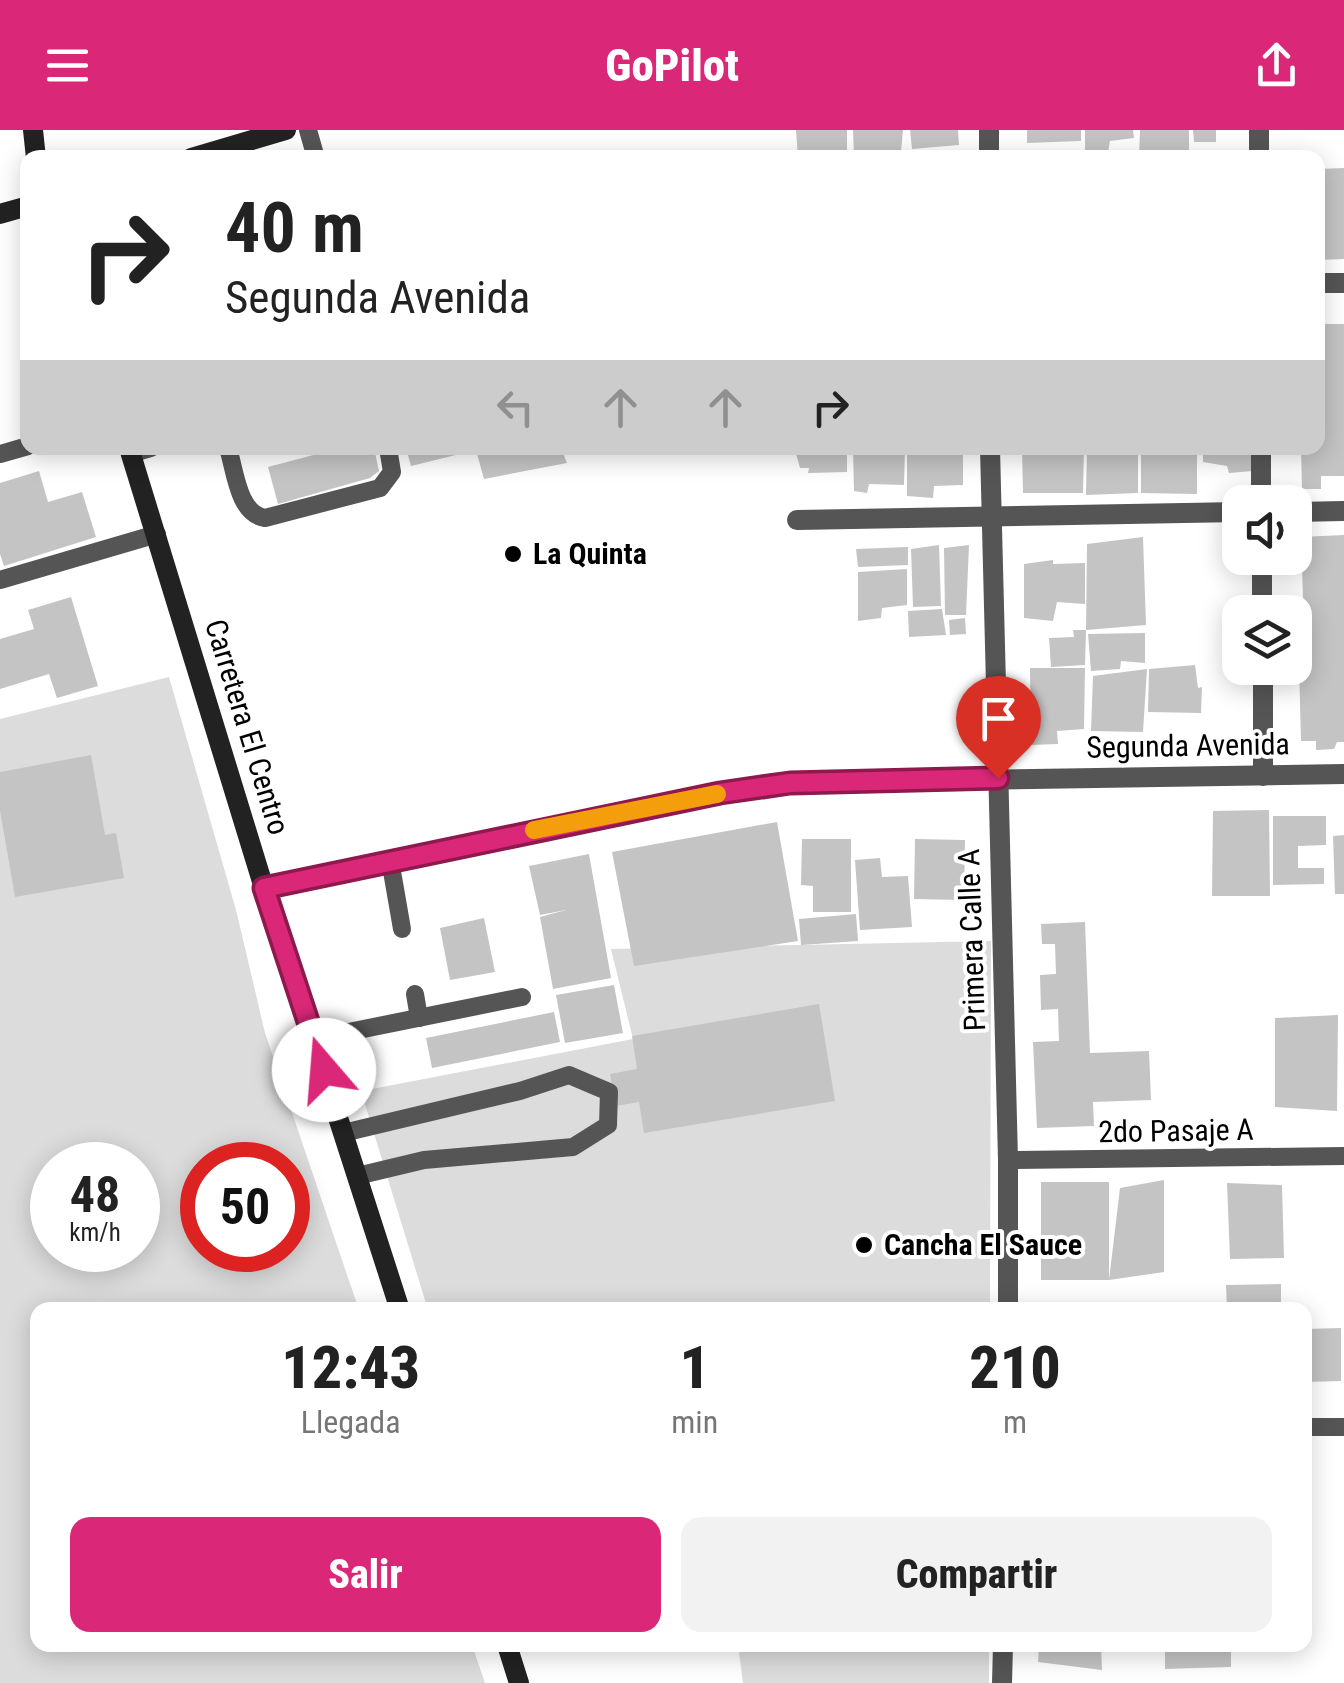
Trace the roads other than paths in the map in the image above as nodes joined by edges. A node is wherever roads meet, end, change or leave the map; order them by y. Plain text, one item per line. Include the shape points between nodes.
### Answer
1 (286, 130) edge
2 (219, 150) edge
3 (138, 455) edge
4 (230, 455) edge
5 (389, 455) edge
6 (990, 455) edge
7 (1261, 455) edge
8 (1262, 485) edge
9 (1344, 511) edge
10 (1222, 512) edge
11 (1312, 512) edge
12 (992, 514) junction
13 (797, 520) dead end
14 (158, 534) junction
15 (0, 580) edge
16 (1262, 685) edge
17 (1344, 774) edge
18 (1263, 776) junction
19 (998, 778) junction
20 (390, 860) junction
21 (264, 888) junction
22 (402, 928) dead end
23 (415, 994) dead end
24 (522, 997) dead end
25 (419, 1018) junction
26 (314, 1038) junction
27 (343, 1133) junction
28 (1344, 1156) edge
29 (1008, 1160) junction
30 (356, 1176) junction
31 (397, 1302) edge
32 (1008, 1302) edge
33 (1344, 1427) edge
34 (1312, 1428) edge
35 (509, 1652) edge
36 (1003, 1652) edge
37 (519, 1683) edge
38 (1002, 1683) edge

1 - 2 main road
3 - 14 main road, Carretera El Centro
4 - 5 lane via 247,510 265,518 380,488 392,472
6 - 12 street, Primera Calle A
7 - 8 street
9 - 11 street
10 - 12 street
12 - 13 street
12 - 19 street, Primera Calle A
14 - 15 lane
14 - 21 main road, Carretera El Centro
16 - 18 street
17 - 18 street, Segunda Avenida
18 - 19 street, Segunda Avenida
19 - 20 street, Segunda Avenida via 790,783
19 - 29 street, Primera Calle A
20 - 21 street, Segunda Avenida
20 - 22 lane
21 - 26 main road, Carretera El Centro
23 - 25 lane
24 - 25 lane
25 - 26 lane
26 - 27 main road, Carretera El Centro
27 - 30 main road, Carretera El Centro
27 - 30 lane via 569,1075 610,1092 608,1125 573,1147 424,1160
28 - 29 lane, 2do Pasaje A
29 - 32 street, Primera Calle A
30 - 31 main road, Carretera El Centro
33 - 34 lane
35 - 37 main road
36 - 38 street

